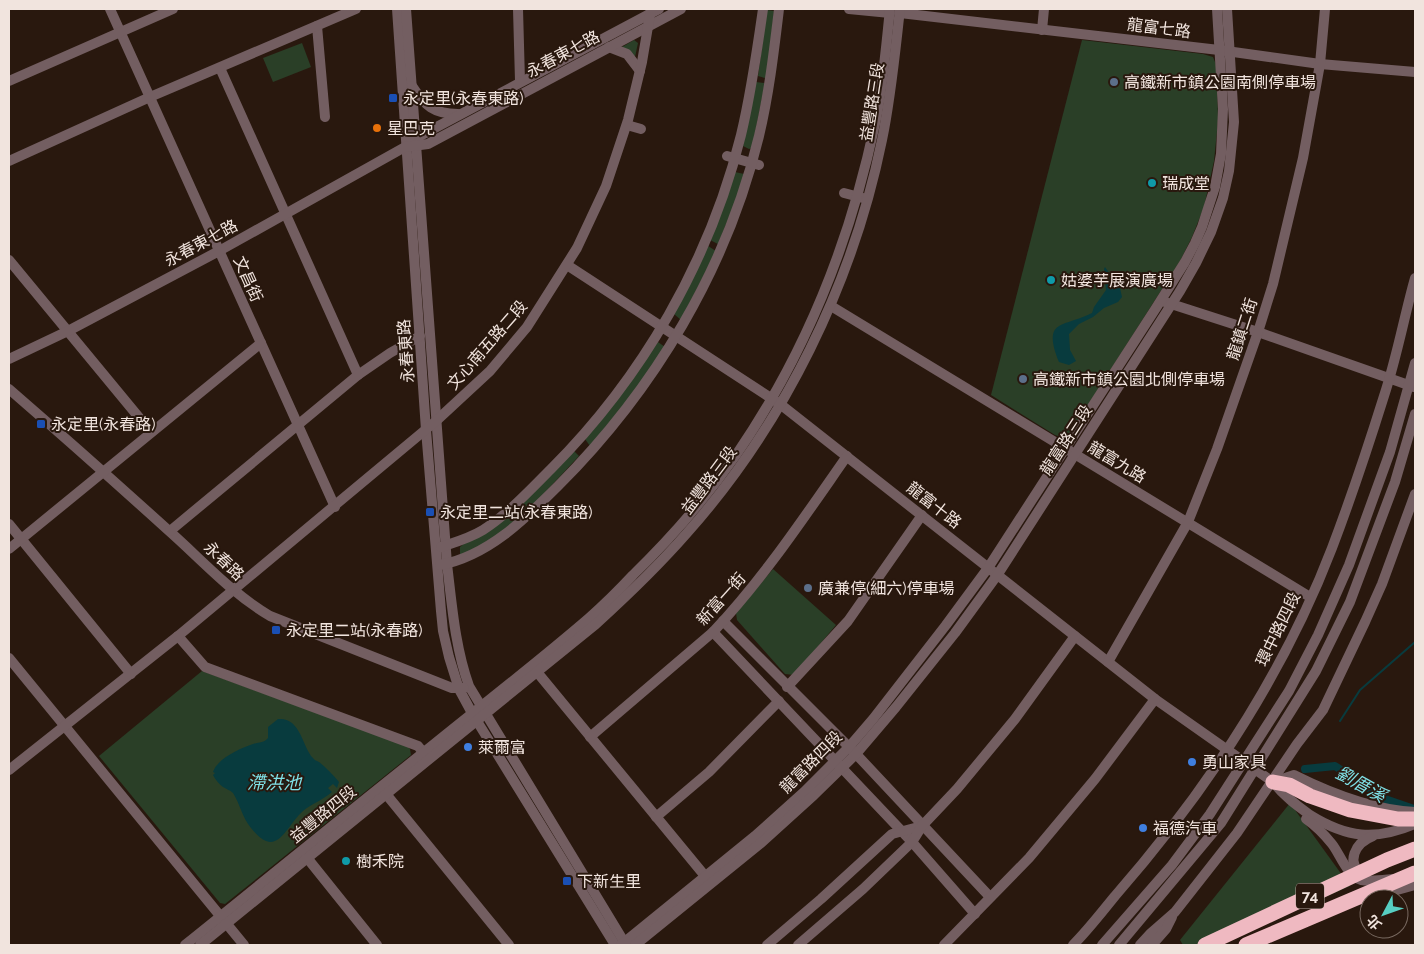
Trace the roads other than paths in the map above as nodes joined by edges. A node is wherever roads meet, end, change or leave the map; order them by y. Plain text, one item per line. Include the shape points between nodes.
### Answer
1 (110, 9) edge
2 (173, 9) edge
3 (356, 9) edge
4 (396, 9) edge
5 (406, 9) edge
6 (518, 9) edge
7 (681, 9) edge
8 (763, 9) edge
9 (779, 9) edge
10 (849, 9) edge
11 (1044, 9) edge
12 (1217, 9) edge
13 (1228, 9) edge
14 (1325, 9) edge
15 (653, 10) edge
16 (895, 11) edge
17 (318, 26) junction
18 (648, 26) junction
19 (1042, 30) junction
20 (120, 32) junction
21 (609, 47) junction
22 (1224, 51) junction
23 (1320, 64) junction
24 (220, 68) junction
25 (640, 71) junction
26 (1415, 72) edge
27 (753, 78) junction
28 (9, 81) edge
29 (520, 81) junction
30 (769, 81) junction
31 (412, 86) junction
32 (150, 97) junction
33 (459, 114) junction
34 (325, 117) dead end
35 (627, 125) junction
36 (641, 129) dead end
37 (416, 142) junction
38 (405, 147) junction
39 (731, 156) junction
40 (9, 161) edge
41 (755, 164) junction
42 (844, 193) dead end
43 (862, 198) junction
44 (285, 214) junction
45 (704, 242) junction
46 (721, 248) junction
47 (219, 251) junction
48 (9, 260) edge
49 (567, 264) junction
50 (1415, 278) edge
51 (1166, 302) junction
52 (831, 306) junction
53 (662, 326) junction
54 (68, 331) junction
55 (1258, 332) junction
56 (677, 335) junction
57 (420, 336) junction
58 (260, 343) junction
59 (9, 359) edge
60 (1415, 363) edge
61 (358, 375) junction
62 (1389, 379) junction
63 (1412, 386) edge
64 (9, 389) edge
65 (775, 401) junction
66 (1415, 414) edge
67 (436, 421) junction
68 (298, 426) junction
69 (426, 430) junction
70 (151, 432) junction
71 (576, 443) junction
72 (1070, 451) junction
73 (589, 454) junction
74 (846, 456) junction
75 (104, 473) junction
76 (1415, 494) edge
77 (335, 507) junction
78 (922, 515) junction
79 (1188, 522) junction
80 (9, 524) edge
81 (170, 531) junction
82 (21, 539) junction
83 (441, 547) junction
84 (9, 549) edge
85 (442, 564) junction
86 (988, 568) junction
87 (998, 574) junction
88 (234, 590) junction
89 (1310, 597) junction
90 (723, 621) junction
91 (713, 632) junction
92 (178, 636) junction
93 (1075, 636) junction
94 (9, 658) edge
95 (1108, 662) junction
96 (537, 672) junction
97 (131, 674) junction
98 (787, 687) junction
99 (464, 688) junction
100 (1155, 699) junction
101 (779, 701) junction
102 (479, 713) junction
103 (65, 727) junction
104 (590, 737) junction
105 (852, 751) junction
106 (1227, 751) junction
107 (423, 752) junction
108 (1242, 762) junction
109 (839, 765) junction
110 (9, 770) edge
111 (1255, 770) junction
112 (1273, 782) junction
113 (386, 794) junction
114 (1415, 812) edge
115 (656, 817) junction
116 (1415, 818) edge
117 (1415, 824) edge
118 (922, 826) junction
119 (902, 832) junction
120 (1374, 835) junction
121 (912, 842) junction
122 (1415, 849) edge
123 (308, 859) junction
124 (1415, 873) edge
125 (705, 876) junction
126 (1415, 878) edge
127 (1371, 880) junction
128 (1415, 885) edge
129 (990, 897) junction
130 (1175, 912) junction
131 (975, 914) junction
132 (224, 920) junction
133 (185, 945) edge
134 (200, 945) edge
135 (244, 945) edge
136 (378, 945) edge
137 (509, 945) edge
138 (621, 945) edge
139 (635, 945) edge
140 (767, 945) edge
141 (798, 945) edge
142 (944, 945) edge
143 (1073, 945) edge
144 (1102, 945) edge
145 (1120, 945) edge
146 (1140, 945) edge
147 (1152, 945) edge
148 (1205, 945) edge
149 (1246, 945) edge
150 (1264, 945) edge

1 - 20 street, 文昌街
2 - 20 street
3 - 17 street
4 - 38 street, 永春東路
5 - 31 street, 永春東路
6 - 29 street
7 - 18 street, 永春東七路
8 - 27 street
9 - 30 street
10 - 16 street, 龍富七路
11 - 19 street
12 - 22 street, 龍富路三段
13 - 22 street, 龍富路三段
14 - 23 street, 龍鎮二街
15 - 18 street, 文心南五路二段
15 - 29 street, 永春東七路
16 - 19 street, 龍富七路
16 - 43 street, 益豐路三段 via 891,91 884,127
17 - 24 street
17 - 34 street
18 - 21 street, 永春東七路
18 - 25 street, 文心南五路二段
19 - 22 street, 龍富七路
20 - 28 street
20 - 32 street, 文昌街
21 - 25 street via 627,54
21 - 37 street, 永春東七路 via 428,144
22 - 23 street, 龍富七路
22 - 51 street, 龍富路三段 via 1223,136 1215,187 1202,227
23 - 26 street, 龍富七路
23 - 55 street, 龍鎮二街 via 1301,168
24 - 32 street
24 - 44 street
25 - 35 street, 文心南五路二段
27 - 30 street
27 - 39 street via 741,136
29 - 33 street, 永春東七路
30 - 41 street
31 - 33 street via 432,109
31 - 37 street, 永春東路
32 - 40 street
32 - 47 street, 文昌街
33 - 37 street, 永春東七路
35 - 36 street
35 - 49 street, 文心南五路二段 via 601,198
37 - 38 street, 永春東七路
37 - 67 street, 永春東路
38 - 44 street, 永春東七路
38 - 57 street, 永春東路
39 - 41 street
39 - 45 street
41 - 46 street
42 - 43 street
43 - 52 street, 益豐路三段 via 852,249
43 - 65 street, 益豐路三段 via 815,315
44 - 47 street, 永春東七路
44 - 61 street
45 - 46 street
45 - 53 street via 697,262
46 - 56 street
47 - 54 street, 永春東七路
47 - 58 street, 文昌街
48 - 54 street
49 - 53 street, 龍富十路
49 - 67 street, 文心南五路二段 via 528,327 490,370
50 - 62 street, 環中路四段
51 - 55 street
51 - 72 street, 龍富路三段
52 - 65 street, 益豐路三段 via 803,361
52 - 72 street, 龍富九路
53 - 56 street, 龍富十路
53 - 71 street via 612,402
54 - 59 street, 永春東七路
54 - 70 street
55 - 62 street
55 - 79 street, 龍鎮二街
56 - 65 street, 龍富十路
56 - 73 street via 627,409
57 - 61 street
57 - 69 street, 永春東路
58 - 68 street, 文昌街
58 - 70 street
60 - 63 street
61 - 68 street
62 - 63 street
62 - 89 street, 環中路四段 via 1331,549
63 - 108 street via 1349,565 1322,626 1290,691
64 - 75 street, 永春路
65 - 74 street, 龍富十路
65 - 96 street, 益豐路三段 via 743,460 688,533 596,624
65 - 102 street, 益豐路三段 via 716,482 659,549 590,617
66 - 111 street via 1395,482 1350,602 1316,672
67 - 69 street, 文心南五路二段
67 - 83 street, 永春東路
68 - 77 street, 文昌街
68 - 81 street
69 - 77 street, 文心南五路二段
69 - 83 street, 永春東路
70 - 75 street
71 - 73 street
71 - 83 street via 484,529
72 - 79 street, 龍富九路
72 - 86 street, 龍富路三段
72 - 87 street, 龍富路三段
73 - 85 street via 540,505 494,542 464,559
74 - 78 street, 龍富十路
74 - 90 street, 新富一街 via 765,572
75 - 81 street, 永春路
75 - 82 street
76 - 112 street via 1366,622 1323,710
77 - 88 street, 文心南五路二段
78 - 86 street, 龍富十路
78 - 98 street via 848,621
79 - 89 street, 龍富九路
79 - 95 street, 龍鎮二街
80 - 82 street
81 - 88 street, 永春路
82 - 84 street
82 - 97 street
83 - 85 street, 永春東路
85 - 99 street, 永春東路 via 443,631 449,657
86 - 87 street, 龍富十路
86 - 105 street, 龍富路四段
87 - 93 street, 龍富十路
87 - 105 street, 龍富路四段 via 896,707
88 - 92 street, 文心南五路二段
88 - 99 street, 永春路 via 270,616 452,688
89 - 106 street, 環中路四段 via 1274,672
90 - 91 street, 新富一街
90 - 98 street
91 - 101 street
91 - 104 street, 新富一街
92 - 97 street, 文心南五路二段
92 - 107 street via 205,667 418,746
93 - 95 street, 龍富十路
93 - 118 street via 1015,719
94 - 103 street
95 - 100 street, 龍富十路
96 - 102 street, 益豐路三段
96 - 104 street
97 - 103 street, 文心南五路二段
98 - 105 street
99 - 102 street
100 - 106 street, 龍富十路
100 - 129 street via 1089,787 1029,858
101 - 109 street
101 - 115 street via 709,772
102 - 107 street, 益豐路四段
102 - 113 street, 益豐路四段
102 - 138 street
103 - 110 street, 文心南五路二段
103 - 132 street
104 - 115 street
105 - 109 street, 龍富路四段
105 - 118 street
106 - 108 street, 龍富十路
106 - 143 street, 環中路四段 via 1151,856
107 - 132 street, 益豐路四段
108 - 111 street, 龍富十路
108 - 144 street via 1210,814 1172,865
109 - 119 street
109 - 125 street, 龍富路四段
109 - 139 street, 龍富路四段 via 761,843
111 - 112 street, 龍富十路
111 - 145 street via 1221,823
112 - 114 street via 1294,775 1357,801
112 - 116 highway via 1289,785 1350,810 1398,819
112 - 120 street via 1282,794 1321,822 1345,833
112 - 127 street via 1280,799 1324,833 1351,873 1362,880
112 - 130 street
113 - 123 street, 益豐路四段
113 - 137 street
115 - 125 street
117 - 120 street
118 - 119 street
118 - 121 street
118 - 129 street
119 - 121 street
119 - 140 street via 892,834
120 - 127 street via 1359,844 1354,857 1357,871
121 - 131 street
121 - 141 street via 864,889
122 - 148 highway, 74
123 - 132 street, 益豐路四段
123 - 136 street
124 - 149 highway, 74
125 - 138 street, 龍富路四段
126 - 127 street
128 - 150 street via 1370,898
129 - 131 street
130 - 146 street
130 - 147 street
131 - 142 street
132 - 133 street, 益豐路四段
132 - 134 street, 益豐路四段
132 - 135 street

